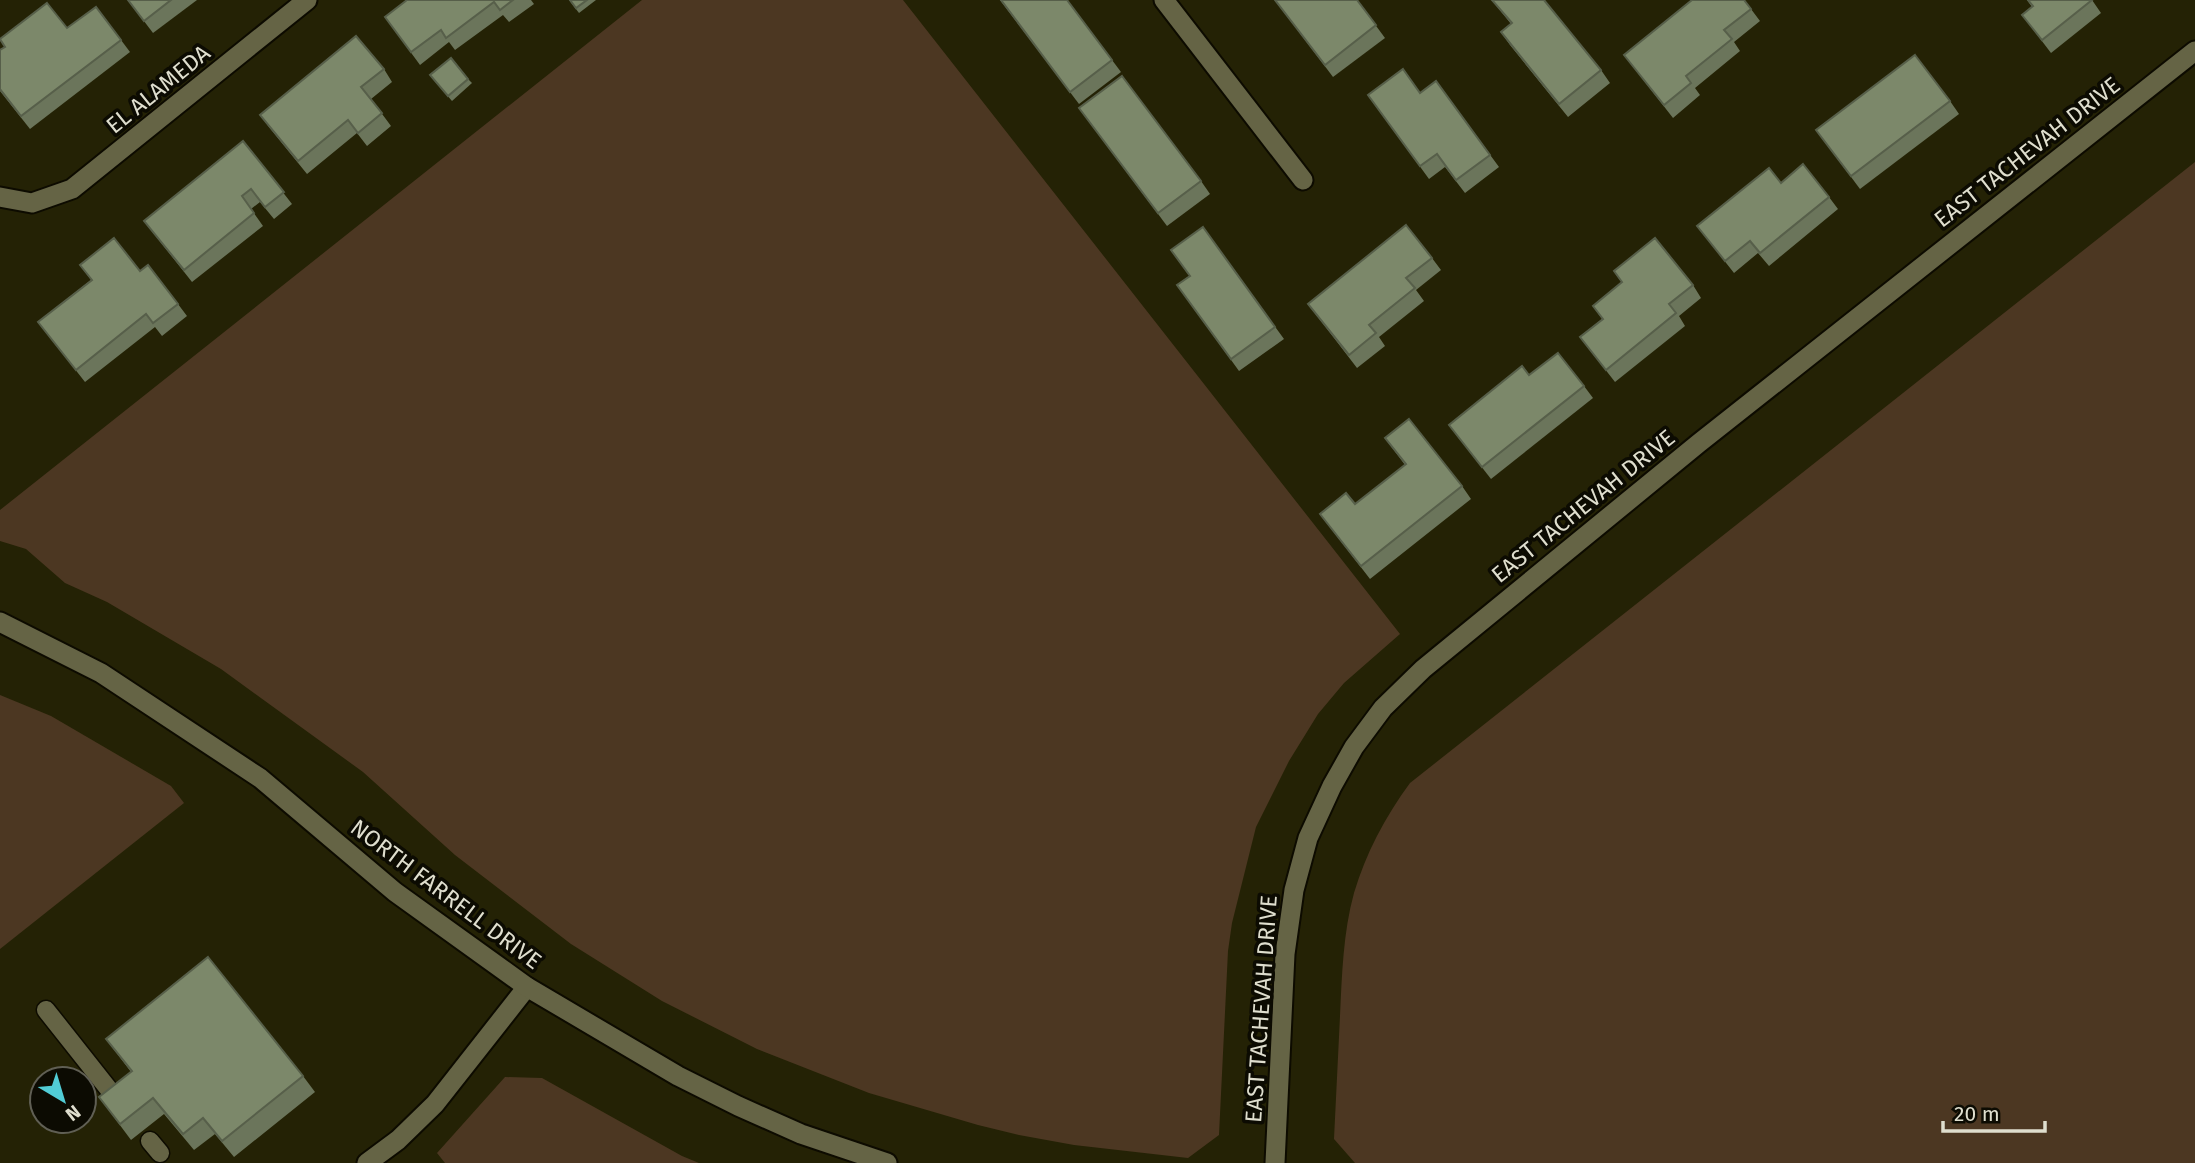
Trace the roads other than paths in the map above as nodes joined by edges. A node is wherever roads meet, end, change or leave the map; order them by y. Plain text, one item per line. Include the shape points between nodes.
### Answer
1 (307, 0) edge
2 (1164, 0) edge
3 (2195, 51) edge
4 (1303, 180) dead end
5 (0, 197) edge
6 (0, 622) edge
7 (527, 988) junction
8 (46, 1010) dead end
9 (126, 1111) edge
10 (367, 1163) edge
11 (887, 1163) edge
12 (1275, 1163) edge

1 - 5 street, EL ALAMEDA via 72,189 32,203
2 - 4 street
3 - 12 street, EAST TACHEVAH DRIVE via 1699,443 1423,669 1382,708 1332,786 1308,838 1294,890 1285,954
6 - 7 street, NORTH FARRELL DRIVE via 101,673 260,778 395,892
7 - 10 street via 435,1104
7 - 11 street, NORTH FARRELL DRIVE via 738,1107
8 - 9 lane

